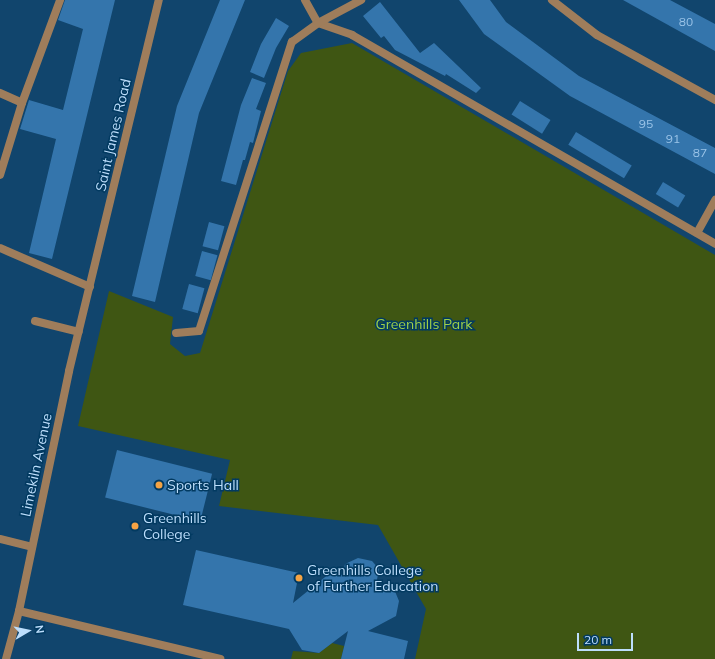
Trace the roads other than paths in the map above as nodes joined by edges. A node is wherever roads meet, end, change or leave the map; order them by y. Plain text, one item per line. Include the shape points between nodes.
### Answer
1 (60, 0) edge
2 (159, 0) edge
3 (305, 0) edge
4 (361, 0) edge
5 (552, 0) edge
6 (318, 24) junction
7 (0, 92) edge
8 (715, 100) edge
9 (22, 104) junction
10 (0, 175) edge
11 (715, 200) edge
12 (697, 233) junction
13 (715, 244) edge
14 (0, 248) edge
15 (93, 276) joint
16 (90, 287) junction
17 (35, 321) dead end
18 (79, 332) junction
19 (176, 333) dead end
20 (0, 539) edge
21 (32, 547) junction
22 (19, 611) junction
23 (6, 659) edge
24 (220, 659) edge

1 - 9 street
2 - 15 street, Saint James Road
3 - 6 street
4 - 6 street
5 - 8 street via 597,35
6 - 12 street via 352,35
6 - 19 street via 292,42 199,331
7 - 9 street
9 - 10 street
11 - 12 street
12 - 13 street
14 - 16 street
15 - 16 street, Limekiln Avenue
16 - 18 street, Limekiln Avenue
17 - 18 street
18 - 21 street, Limekiln Avenue
20 - 21 street
21 - 22 street, Limekiln Avenue
22 - 23 street, Limekiln Avenue
22 - 24 street

